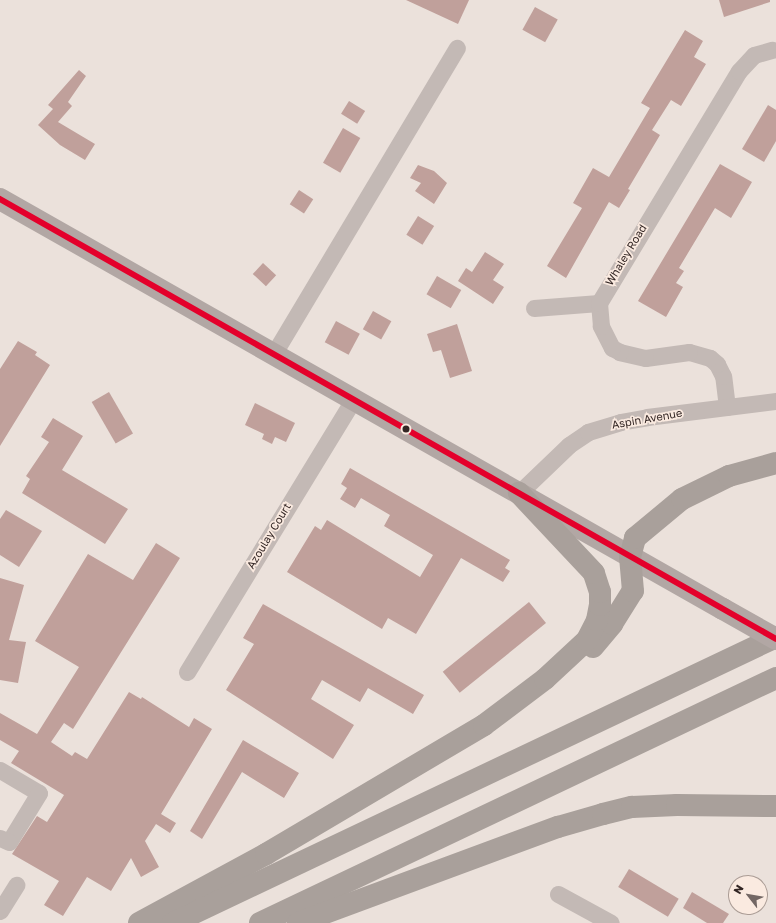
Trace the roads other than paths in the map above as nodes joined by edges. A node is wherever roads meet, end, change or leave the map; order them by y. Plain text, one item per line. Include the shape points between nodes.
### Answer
1 (457, 48) dead end
2 (772, 50) dead end
3 (0, 198) edge
4 (599, 303) junction
5 (534, 308) dead end
6 (273, 355) junction
7 (354, 400) junction
8 (776, 401) edge
9 (727, 407) junction
10 (776, 463) edge
11 (519, 493) junction
12 (630, 557) junction
13 (776, 638) edge
14 (187, 672) dead end
15 (776, 678) edge
16 (484, 725) junction
17 (0, 770) edge
18 (776, 806) edge
19 (0, 838) edge
20 (16, 885) dead end
21 (558, 894) dead end
22 (0, 911) edge
23 (139, 923) edge
24 (173, 923) edge
25 (260, 923) edge
26 (298, 923) edge
27 (611, 923) edge

1 - 6 street
2 - 4 street, Whaley Road via 754,54 739,71
3 - 6 main road
4 - 5 street
4 - 9 street via 601,326 612,348 620,352 645,358 689,352 710,358 717,364 723,376
6 - 7 main road
7 - 11 main road
7 - 14 street, Azoulay Court
8 - 9 street, Aspin Avenue
9 - 11 street, Aspin Avenue via 620,422 588,432 569,445
10 - 12 highway via 729,476 682,499 635,538
11 - 12 main road
11 - 16 highway via 594,573 600,592 600,605 592,632 571,656
12 - 13 main road, bridge
12 - 16 highway via 633,591 598,640 552,684 516,709
13 - 24 highway
15 - 25 highway
16 - 23 highway via 266,854
17 - 19 street via 39,793 9,842
18 - 26 highway via 677,805 632,808 603,814 558,827
20 - 22 street
21 - 27 street

